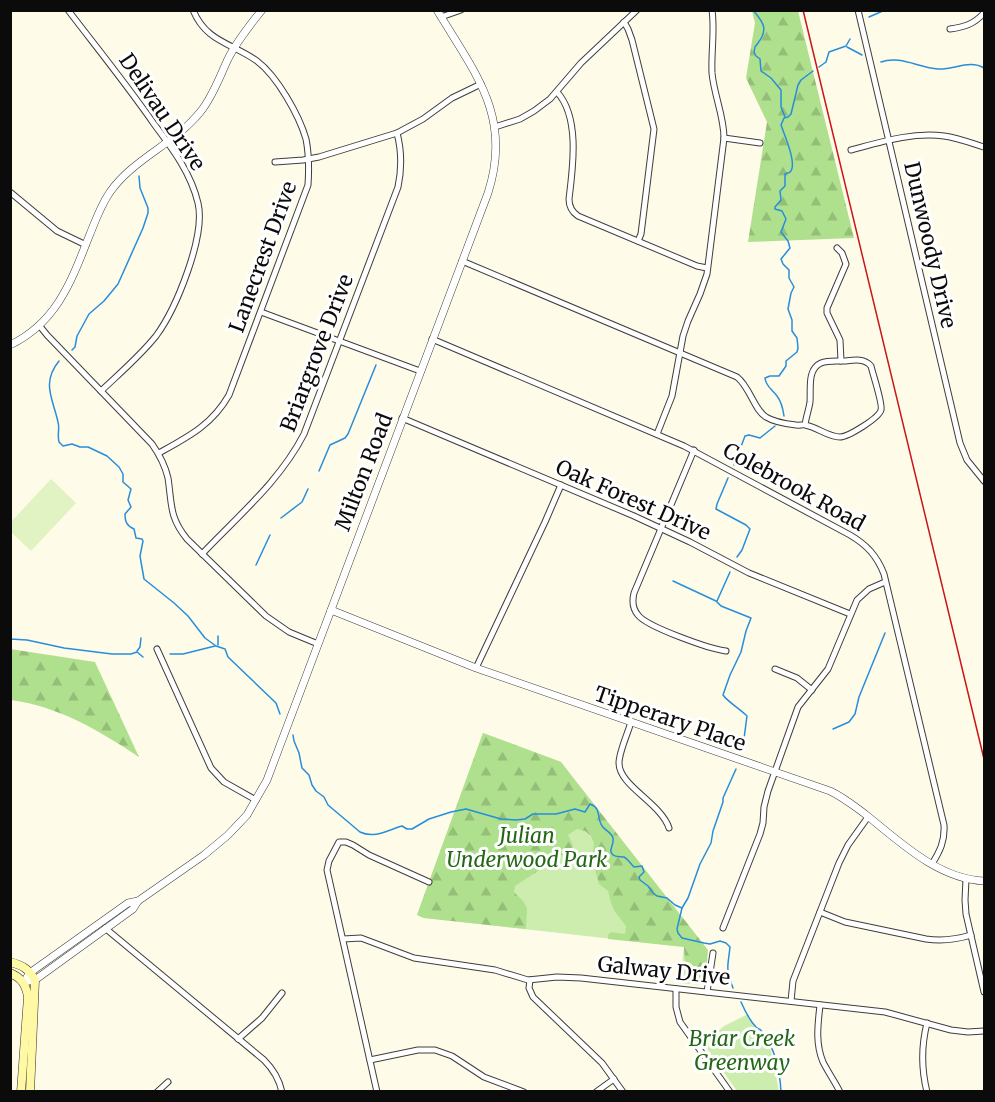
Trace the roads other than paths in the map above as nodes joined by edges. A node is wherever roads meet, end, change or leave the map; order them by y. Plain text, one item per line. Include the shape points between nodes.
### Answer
1 (69, 10) edge
2 (193, 10) edge
3 (262, 10) edge
4 (461, 10) edge
5 (637, 10) edge
6 (712, 10) edge
7 (858, 10) edge
8 (984, 13) edge
9 (439, 14) edge
10 (624, 22) junction
11 (950, 28) dead end
12 (234, 48) junction
13 (481, 84) junction
14 (557, 92) junction
15 (495, 127) junction
16 (397, 133) junction
17 (724, 138) junction
18 (889, 140) junction
19 (167, 142) junction
20 (760, 143) dead end
21 (984, 147) edge
22 (851, 150) dead end
23 (308, 160) junction
24 (275, 162) dead end
25 (10, 192) edge
26 (638, 241) junction
27 (86, 245) junction
28 (837, 248) dead end
29 (462, 261) junction
30 (707, 268) junction
31 (261, 312) junction
32 (39, 325) junction
33 (432, 339) junction
34 (340, 341) junction
35 (10, 345) edge
36 (680, 353) junction
37 (841, 361) junction
38 (420, 371) junction
39 (101, 391) junction
40 (402, 418) junction
41 (805, 425) junction
42 (657, 434) junction
43 (694, 450) junction
44 (159, 453) junction
45 (984, 481) edge
46 (561, 485) junction
47 (661, 528) junction
48 (202, 554) junction
49 (885, 582) junction
50 (331, 610) junction
51 (850, 614) junction
52 (318, 644) junction
53 (157, 649) dead end
54 (726, 651) dead end
55 (476, 668) junction
56 (775, 669) dead end
57 (812, 690) junction
58 (632, 722) junction
59 (774, 772) junction
60 (256, 801) junction
61 (868, 817) junction
62 (669, 828) dead end
63 (932, 864) junction
64 (966, 879) junction
65 (984, 881) edge
66 (429, 882) dead end
67 (820, 912) junction
68 (103, 926) junction
69 (723, 928) dead end
70 (970, 935) junction
71 (343, 939) junction
72 (713, 953) dead end
73 (10, 962) edge
74 (10, 973) edge
75 (33, 976) junction
76 (530, 980) junction
77 (23, 982) junction
78 (676, 989) junction
79 (707, 992) junction
80 (984, 992) edge
81 (282, 993) dead end
82 (791, 1001) junction
83 (820, 1005) junction
84 (927, 1023) junction
85 (984, 1031) edge
86 (238, 1039) junction
87 (370, 1060) junction
88 (614, 1079) junction
89 (168, 1082) dead end
90 (21, 1092) edge
91 (30, 1092) edge
92 (156, 1092) edge
93 (282, 1092) edge
94 (377, 1092) edge
95 (524, 1092) edge
96 (596, 1092) edge
97 (623, 1092) edge
98 (730, 1092) edge
99 (840, 1092) edge
100 (927, 1092) edge

1 - 19 street, Delivau Drive
2 - 12 street, Lanecrest Drive via 209,34
3 - 12 street
4 - 9 street
5 - 10 street
6 - 17 street via 712,72
7 - 18 street, Dunwoody Drive
8 - 11 street via 970,25
9 - 13 street, Milton Road
10 - 14 street
10 - 26 street via 654,129
12 - 19 street via 202,110
12 - 23 street, Lanecrest Drive via 257,61 282,89 305,138
13 - 15 street, Milton Road
13 - 16 street
14 - 15 street via 534,111
14 - 26 street via 565,101 572,131 571,208 578,216
15 - 29 street, Milton Road via 493,173
16 - 23 street
16 - 34 street, Briargrove Drive via 401,157 398,187
17 - 20 street
17 - 30 street
18 - 21 street via 940,136
18 - 22 street
18 - 45 street, Dunwoody Drive via 960,443 967,460
19 - 27 street via 117,183 103,202
19 - 39 street, Delivau Drive via 185,170 198,203 196,246 174,305 158,333
23 - 24 street
23 - 31 street, Lanecrest Drive via 307,189
25 - 27 street via 57,231
26 - 30 street
27 - 32 street via 64,295
28 - 37 street via 846,264 827,313 840,340
29 - 33 street, Milton Road
29 - 36 street
30 - 36 street via 703,288 687,321
31 - 34 street
31 - 44 street, Lanecrest Drive via 229,395 218,412 203,427
32 - 35 street
32 - 39 street
33 - 38 street, Milton Road
33 - 42 street, Colebrook Road
34 - 38 street
34 - 48 street, Briargrove Drive via 296,450 277,476
36 - 41 street via 740,379 765,417
36 - 42 street via 672,396
37 - 41 street via 824,362 812,372
37 - 41 street via 869,363 881,412 842,437
38 - 40 street, Milton Road
39 - 44 street
40 - 46 street, Oak Forest Drive
40 - 50 street, Milton Road
42 - 43 street, Colebrook Road
43 - 47 street
43 - 49 street, Colebrook Road via 861,541 873,552
44 - 48 street via 168,478 173,515 182,533
46 - 47 street, Oak Forest Drive
46 - 55 street
47 - 51 street, Oak Forest Drive via 750,573
47 - 54 street via 633,593 633,607 640,617 656,626
48 - 52 street via 266,616 289,632
49 - 51 street via 861,594
49 - 63 street, Colebrook Road via 944,825 943,844
50 - 52 street, Milton Road
50 - 55 street, Tipperary Place
51 - 57 street via 828,669
52 - 60 street, Milton Road
53 - 60 street via 211,768 224,782
55 - 58 street, Tipperary Place
56 - 57 street via 797,678
57 - 59 street via 794,716
58 - 59 street, Tipperary Place
58 - 62 street via 620,768 625,779 661,813
59 - 61 street, Tipperary Place via 837,794
59 - 69 street via 760,834
60 - 68 street, Milton Road via 220,842 138,901 128,903
61 - 63 street, Tipperary Place
61 - 67 street via 842,856
63 - 64 street, Tipperary Place
64 - 65 street, Tipperary Place
64 - 70 street
66 - 71 street via 339,842 327,870
67 - 70 street via 845,922 937,941
67 - 82 street via 793,981
68 - 75 street, Milton Road
68 - 86 street
70 - 80 street
71 - 76 street, Galway Drive via 361,938 414,958 495,970
71 - 87 street
72 - 79 street
73 - 75 main road via 20,964
74 - 77 main road
75 - 77 street, Milton Road
75 - 91 main road
76 - 78 street, Galway Drive via 572,977
76 - 88 street via 533,997
77 - 90 main road via 28,997
78 - 79 street, Galway Drive
78 - 98 street via 680,1022
79 - 82 street, Galway Drive
81 - 86 street
82 - 83 street, Galway Drive
83 - 84 street, Galway Drive via 892,1013
83 - 99 street via 820,1054
84 - 85 street, Galway Drive via 960,1032
84 - 100 street via 922,1062
86 - 93 street via 273,1070
87 - 94 street
87 - 95 street via 435,1050 484,1077
88 - 96 street
88 - 97 street
89 - 92 street

